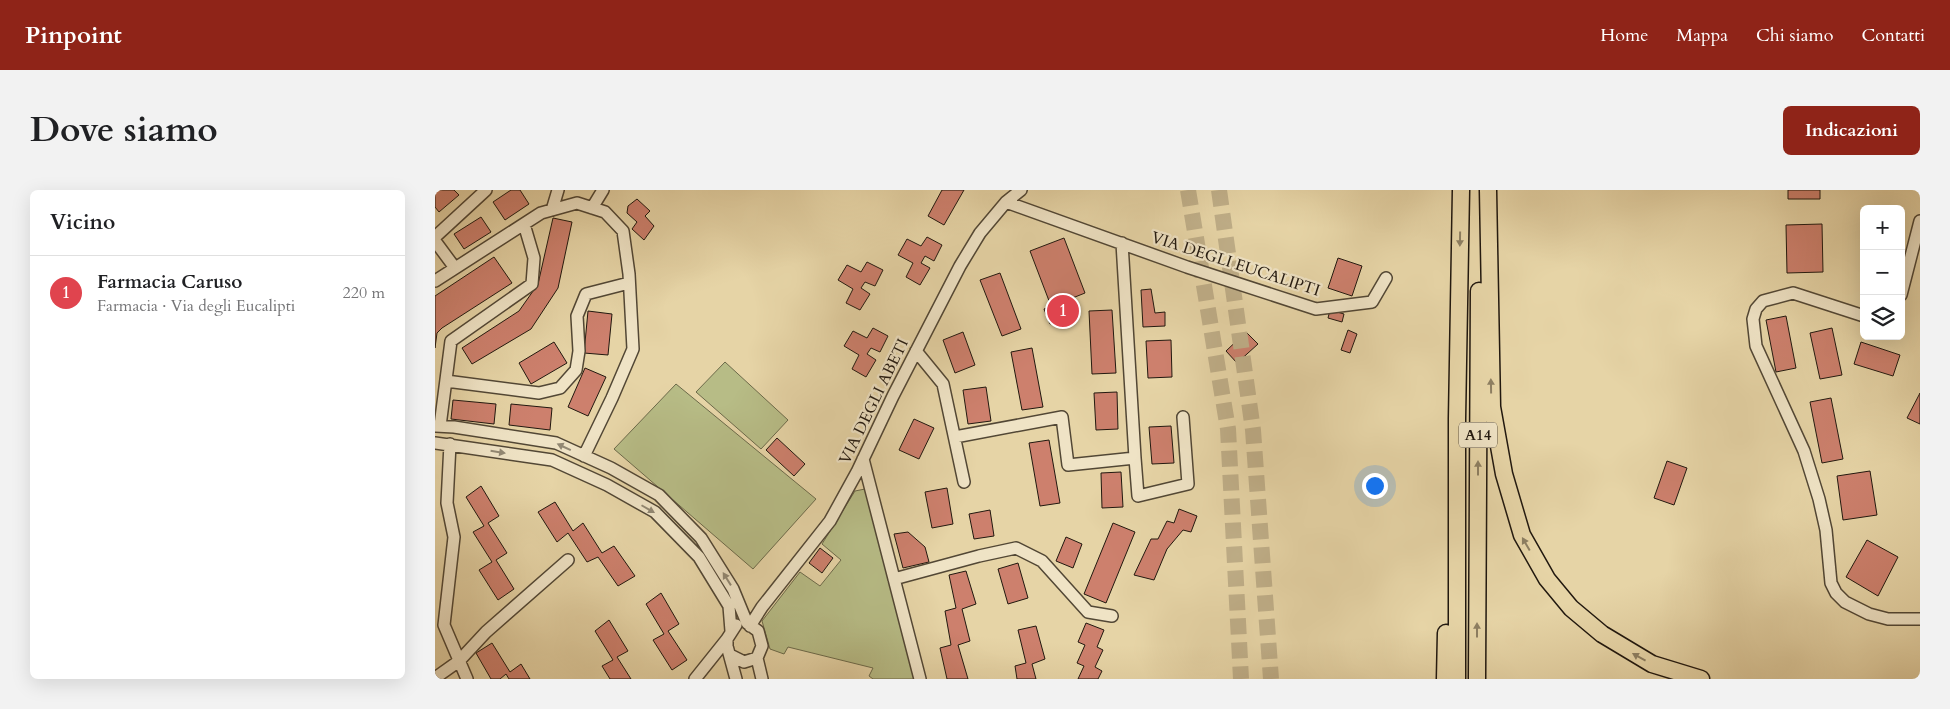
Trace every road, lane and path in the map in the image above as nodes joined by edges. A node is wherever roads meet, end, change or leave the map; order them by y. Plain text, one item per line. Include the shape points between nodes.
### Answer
1 (486, 190) edge
2 (558, 190) edge
3 (603, 190) edge
4 (1021, 190) edge
5 (1461, 190) edge
6 (1479, 190) edge
7 (1488, 190) edge
8 (1006, 202) junction
9 (591, 208) junction
10 (552, 210) junction
11 (1920, 221) edge
12 (524, 224) junction
13 (435, 237) edge
14 (435, 242) edge
15 (1123, 243) junction
16 (455, 268) junction
17 (1386, 278) dead end
18 (1905, 279) edge
19 (435, 281) edge
20 (629, 283) junction
21 (1860, 315) edge
22 (916, 350) junction
23 (446, 381) junction
24 (1183, 417) dead end
25 (1457, 419) junction
26 (438, 426) edge
27 (955, 438) junction
28 (535, 440) junction
29 (435, 443) edge
30 (450, 444) junction
31 (584, 456) junction
32 (531, 457) junction
33 (1135, 458) junction
34 (863, 459) junction
35 (624, 476) junction
36 (964, 482) dead end
37 (615, 490) junction
38 (711, 553) junction
39 (699, 557) junction
40 (568, 560) dead end
41 (894, 579) junction
42 (1112, 616) dead end
43 (1920, 619) edge
44 (749, 624) junction
45 (729, 635) junction
46 (730, 655) junction
47 (757, 658) junction
48 (459, 661) junction
49 (435, 678) edge
50 (467, 679) edge
51 (695, 679) edge
52 (735, 679) edge
53 (761, 679) edge
54 (920, 679) edge
55 (1445, 679) edge
56 (1457, 679) edge
57 (1477, 679) edge
58 (1701, 679) edge

1 - 13 street
2 - 10 street
3 - 9 street
4 - 8 street, VIA DEGLI ABETI
5 -> 25 highway, A14
57 -> 6 highway, A14
58 -> 7 highway via 1653,664 1602,634 1571,608 1547,579 1522,535 1505,474 1492,407
8 - 15 street, VIA DEGLI EUCALIPTI
8 - 22 street, VIA DEGLI ABETI via 980,232
9 - 10 street via 577,203
9 - 20 street via 605,212 623,231
10 - 12 street
11 - 18 street
12 - 16 street
12 - 23 street via 534,258 532,284 451,341
14 - 16 street
15 - 17 street, VIA DEGLI EUCALIPTI via 1316,309 1372,302
15 - 33 street
16 - 19 street
20 - 23 street via 586,294 577,316 579,351 576,370 560,388 539,393
20 - 31 street via 633,349
21 - 43 street via 1793,294 1763,300 1753,319 1756,346 1804,451 1826,530 1831,583 1836,593 1845,602 1869,614 1887,619
22 - 27 street via 943,384
22 - 34 street, VIA DEGLI ABETI
23 - 26 street
24 - 33 street via 1188,484 1138,496
25 - 55 highway via 1448,557
25 - 56 highway, A14
26 - 28 street
27 - 33 street via 1062,417 1068,465
27 - 36 street
31 -> 28 street via 556,443
28 - 32 street
29 - 30 street
30 -> 32 street
30 - 48 street via 447,503 454,537 444,625
31 - 35 street
32 - 37 street via 552,460
34 - 41 street
34 - 44 street, VIA DEGLI ABETI via 830,521
35 - 37 street
35 - 38 street via 659,496 701,538
37 -> 39 street via 655,512
38 - 39 street
44 -> 38 street
39 - 45 street via 729,606
40 - 48 street via 486,632
41 - 42 street via 1016,548 1042,561 1088,612
41 - 54 street
44 - 45 street via 737,624
44 - 47 street via 757,631 762,646
45 - 46 street via 727,646
45 - 51 street
46 - 47 street via 744,662
46 - 52 street
47 - 53 street
48 - 49 street
48 - 50 street

